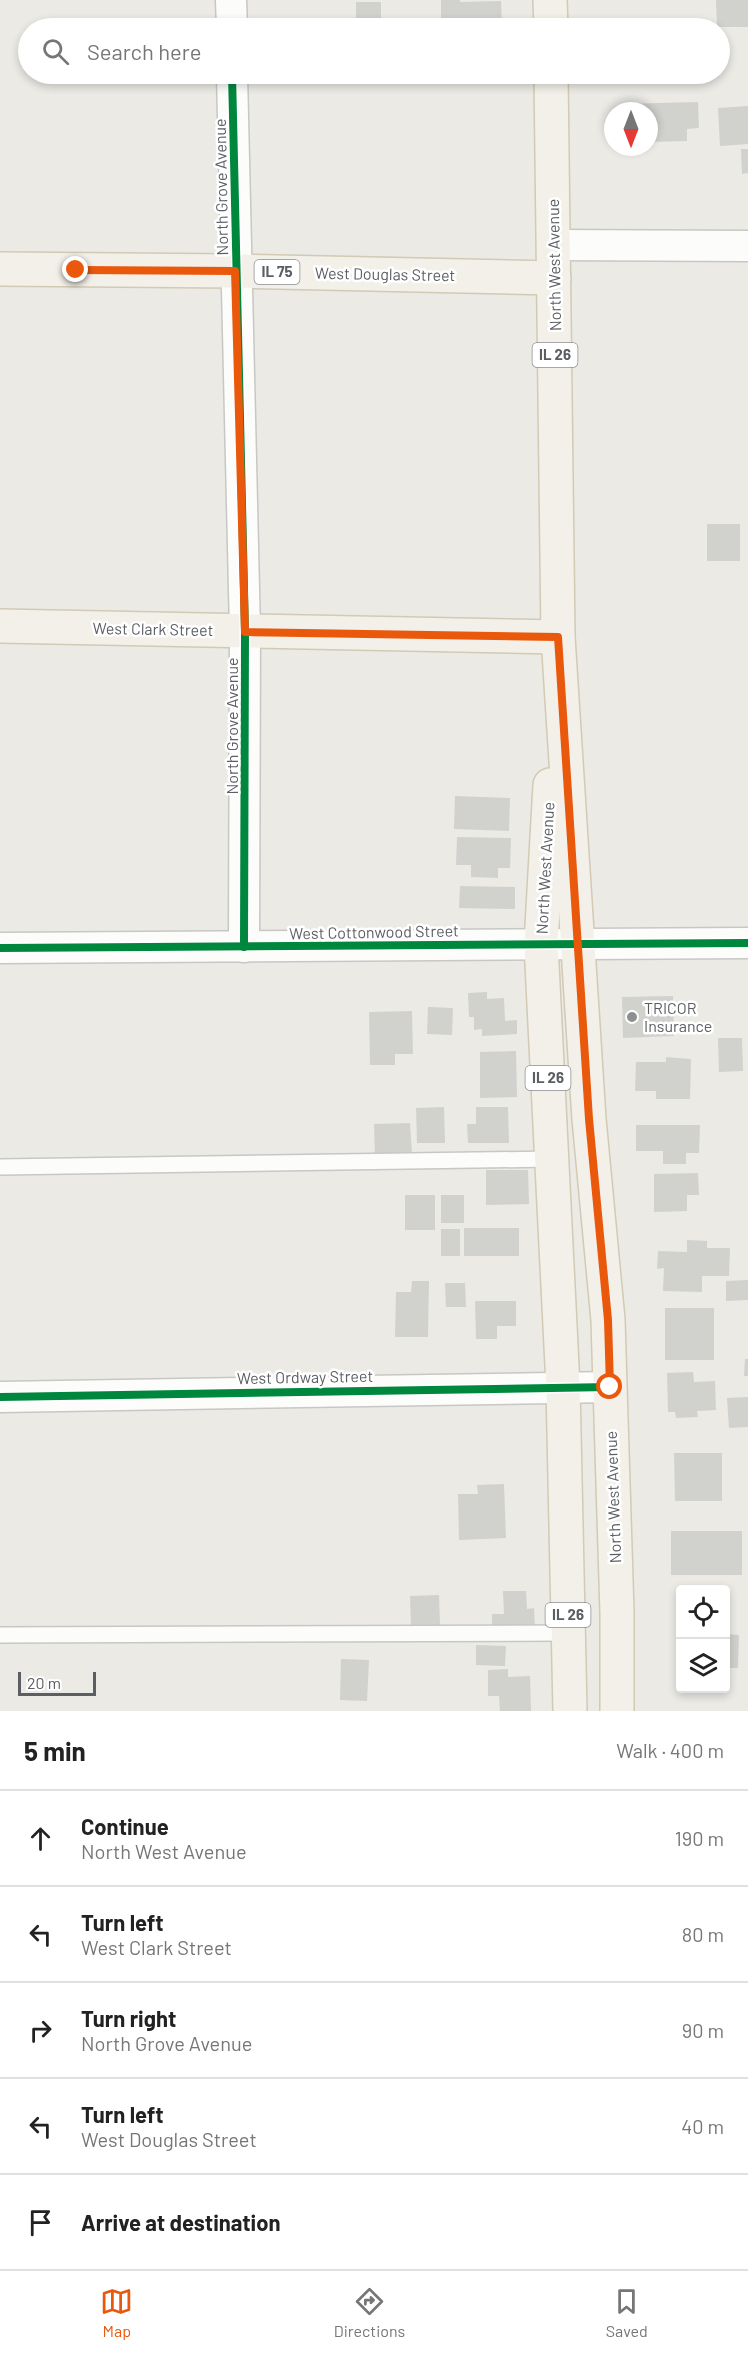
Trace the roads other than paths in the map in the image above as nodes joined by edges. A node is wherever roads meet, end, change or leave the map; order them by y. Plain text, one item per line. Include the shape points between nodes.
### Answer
1 (231, 0) edge
2 (550, 0) edge
3 (232, 18) edge
4 (551, 18) edge
5 (232, 84) edge
6 (551, 84) edge
7 (554, 245) junction
8 (748, 246) edge
9 (0, 268) edge
10 (235, 271) junction
11 (554, 278) junction
12 (0, 626) edge
13 (245, 632) junction
14 (558, 637) junction
15 (748, 943) edge
16 (541, 944) junction
17 (578, 944) junction
18 (244, 947) junction
19 (0, 948) edge
20 (552, 1159) junction
21 (0, 1167) edge
22 (562, 1386) junction
23 (610, 1387) junction
24 (0, 1396) edge
25 (568, 1634) junction
26 (0, 1635) edge
27 (570, 1711) edge
28 (617, 1711) edge

1 - 3 street
2 - 4 main road
5 - 10 street, North Grove Avenue
6 - 7 main road, North West Avenue / IL 26
7 - 8 street
7 - 11 main road, North West Avenue / IL 26
9 - 10 main road, West Douglas Street / IL 75
10 - 11 main road, West Douglas Street / IL 75
10 - 13 street, North Grove Avenue
11 - 14 main road, North West Avenue / IL 26
12 - 13 main road, West Clark Street
13 - 14 main road, West Clark Street
13 - 18 street, North Grove Avenue
14 - 16 main road, North West Avenue / IL 26
14 - 17 main road, North West Avenue / IL 26
15 - 17 street, West Cottonwood Street
16 - 17 street, West Cottonwood Street
16 - 18 street, West Cottonwood Street
16 - 20 main road, North West Avenue / IL 26
17 - 23 main road, North West Avenue / IL 26
18 - 19 street, West Cottonwood Street
20 - 21 lane
20 - 22 main road, North West Avenue / IL 26
22 - 23 street, West Ordway Street
22 - 24 street, West Ordway Street
22 - 25 main road, North West Avenue / IL 26
23 - 28 main road, North West Avenue / IL 26
25 - 26 lane
25 - 27 main road, North West Avenue / IL 26

